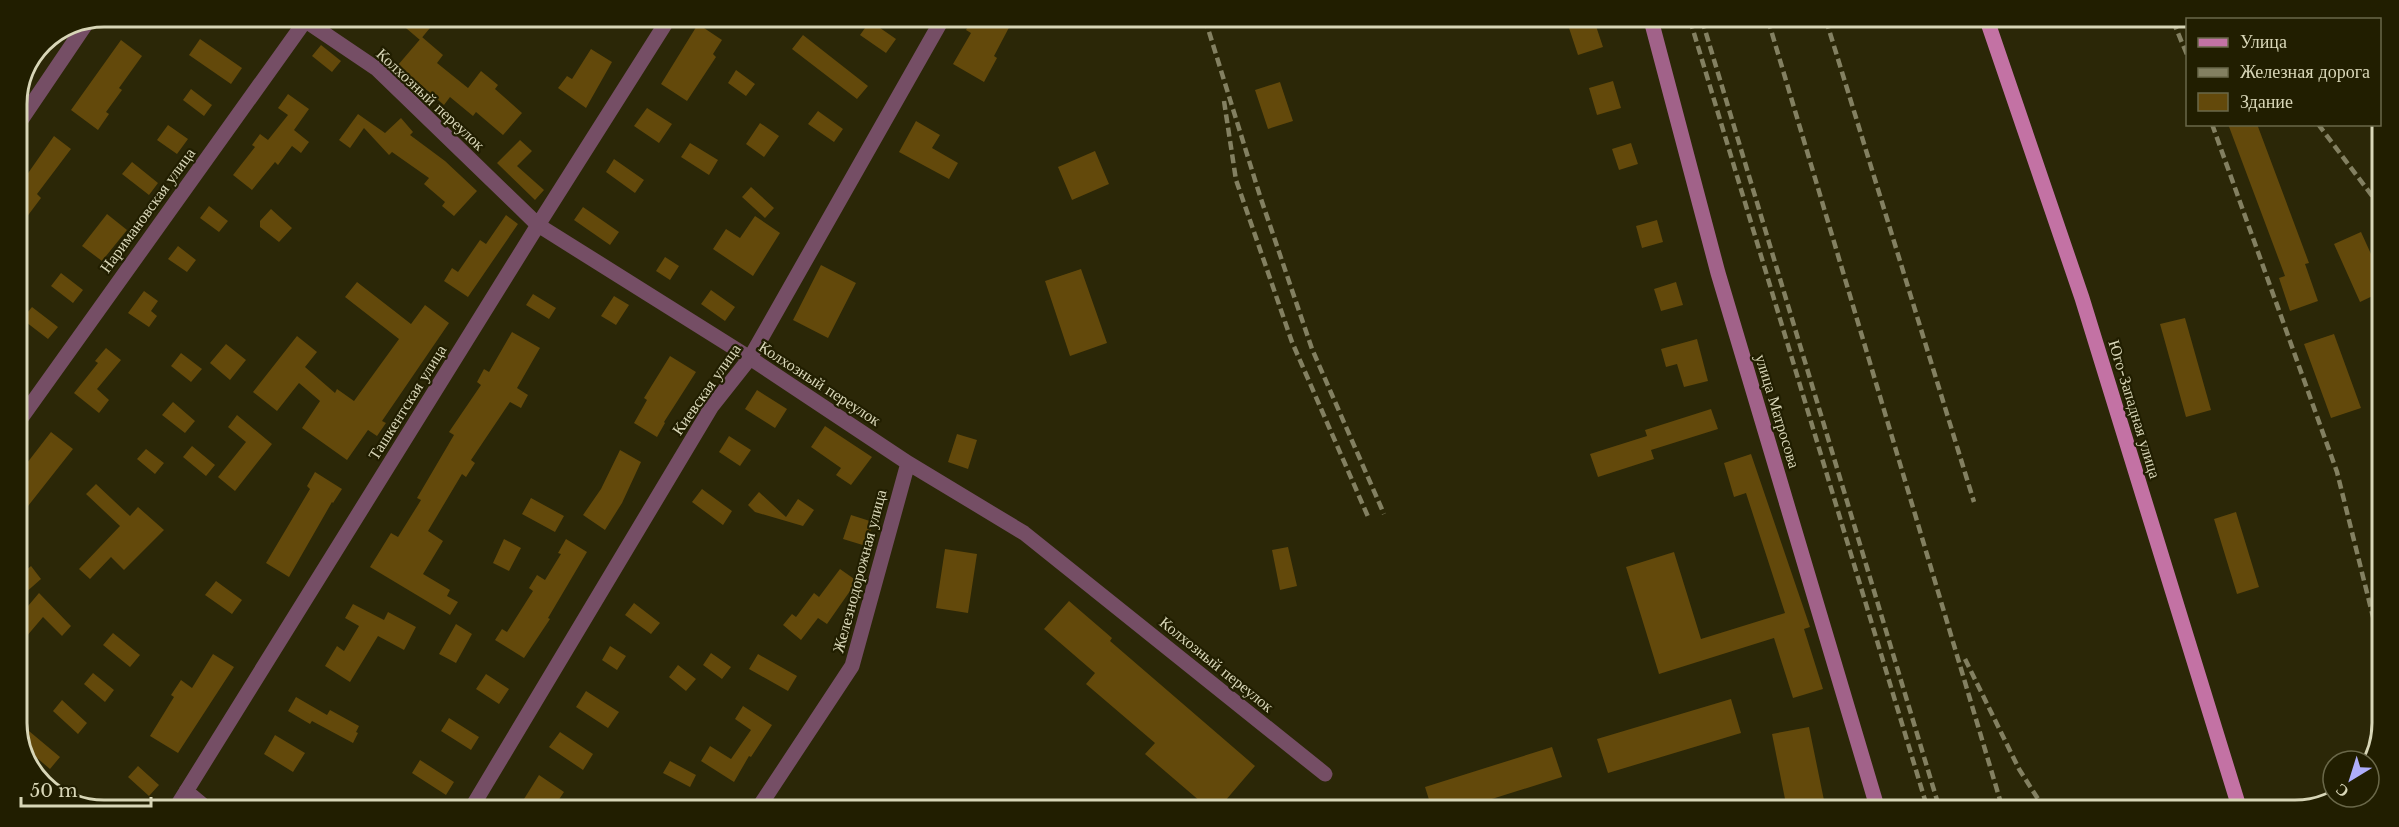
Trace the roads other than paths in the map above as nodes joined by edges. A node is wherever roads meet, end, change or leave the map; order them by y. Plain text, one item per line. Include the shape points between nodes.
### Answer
1 (298, 27) edge
2 (317, 27) edge
3 (663, 27) edge
4 (937, 27) edge
5 (1653, 27) edge
6 (1989, 27) edge
7 (81, 31) edge
8 (27, 111) edge
9 (538, 225) junction
10 (750, 358) junction
11 (27, 410) edge
12 (908, 463) junction
13 (1325, 774) dead end
14 (186, 791) junction
15 (181, 800) edge
16 (197, 800) edge
17 (476, 800) edge
18 (764, 800) edge
19 (1875, 800) edge
20 (2237, 800) edge

1 - 11 street, Наримановская улица
2 - 9 street, Колхозный переулок via 377,69
3 - 9 street, Ташкентская улица
4 - 10 street, Киевская улица
5 - 19 street, улица Матросова via 1718,273
6 - 20 main road, Юго-Западная улица via 2082,298
7 - 8 street
9 - 10 street, Колхозный переулок
9 - 14 street, Ташкентская улица
10 - 12 street, Колхозный переулок
10 - 17 street, Киевская улица via 712,406
12 - 13 street, Колхозный переулок via 1024,533
12 - 18 street, Железнодорожная улица via 852,666
14 - 15 street, Ташкентская улица
14 - 16 street

